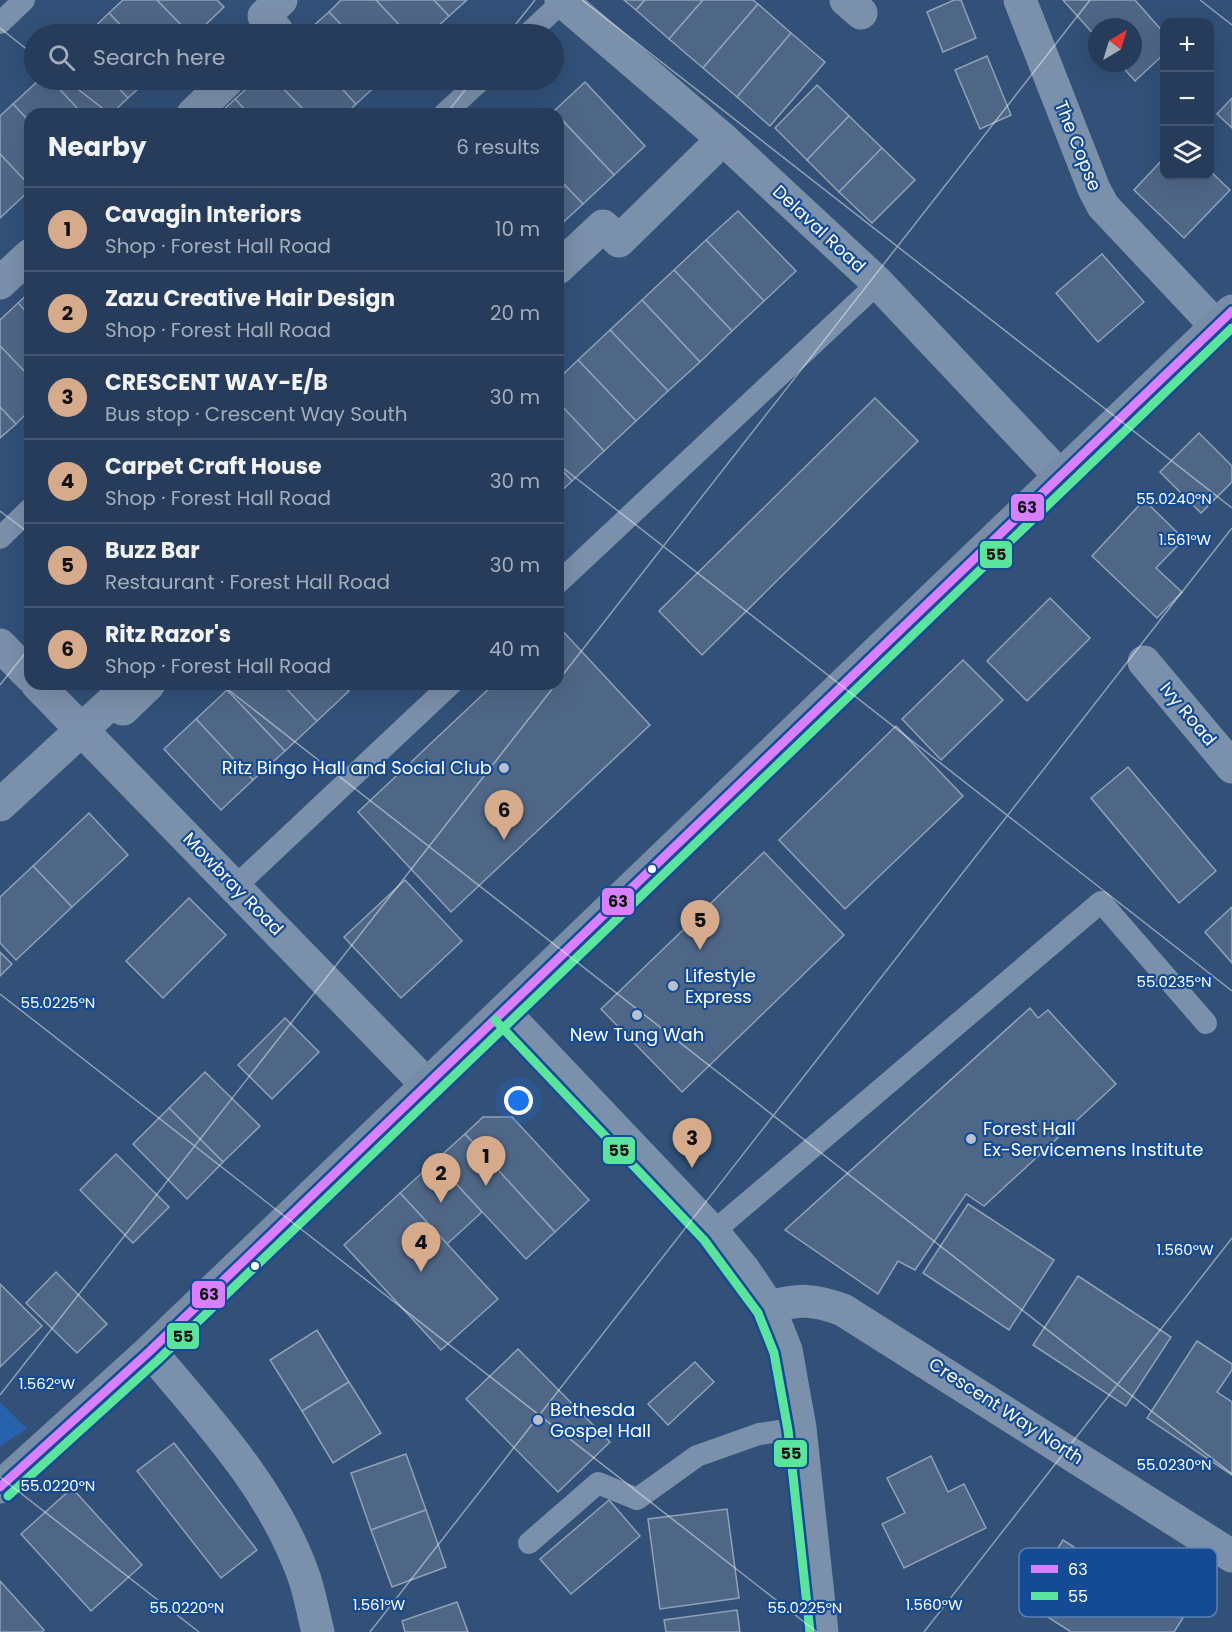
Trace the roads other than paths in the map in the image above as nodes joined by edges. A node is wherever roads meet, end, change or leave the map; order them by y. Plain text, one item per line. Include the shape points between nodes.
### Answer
1 (24, 0) edge
2 (281, 0) edge
3 (1020, 0) edge
4 (562, 1) edge
5 (0, 23) edge
6 (271, 24) edge
7 (538, 24) edge
8 (218, 90) edge
9 (470, 90) edge
10 (199, 108) edge
11 (451, 108) edge
12 (723, 139) junction
13 (24, 261) edge
14 (564, 262) edge
15 (0, 283) edge
16 (878, 283) junction
17 (1224, 318) edge
18 (1060, 476) junction
19 (24, 515) edge
20 (0, 538) edge
21 (564, 577) edge
22 (0, 645) edge
23 (1144, 662) dead end
24 (24, 670) edge
25 (43, 690) edge
26 (143, 690) edge
27 (445, 690) edge
28 (81, 729) junction
29 (1232, 767) edge
30 (0, 805) edge
31 (236, 886) junction
32 (504, 1012) junction
33 (1206, 1023) dead end
34 (427, 1085) junction
35 (713, 1232) junction
36 (769, 1307) junction
37 (150, 1351) junction
38 (800, 1428) junction
39 (0, 1487) edge
40 (529, 1543) dead end
41 (1232, 1556) edge
42 (318, 1632) edge
43 (822, 1632) edge

1 - 5 lane
2 - 6 street via 264,16
3 - 17 street, The Copse via 1103,206
4 - 7 lane
4 - 12 street, Delaval Road
8 - 10 street
9 - 11 lane
12 - 14 street via 620,241 603,226
12 - 16 street, Delaval Road
13 - 15 street
16 - 18 street, Delaval Road
16 - 21 lane
17 - 18 main road
18 - 32 main road
19 - 20 lane
22 - 24 street
23 - 29 street, Ivy Road
25 - 28 street, Mowbray Road
26 - 28 street via 123,709 114,700
27 - 31 lane
28 - 30 street
28 - 31 street, Mowbray Road
31 - 34 street, Mowbray Road
32 - 34 main road
32 - 35 street
33 - 35 lane via 1101,902
34 - 37 main road
35 - 36 street
36 - 38 street via 786,1350
36 - 41 street, Crescent Way North via 793,1300 814,1300 843,1310
37 - 39 main road
37 - 42 street via 232,1448 276,1514 303,1574
38 - 40 lane via 759,1434 697,1456 637,1499 598,1483
38 - 43 street

